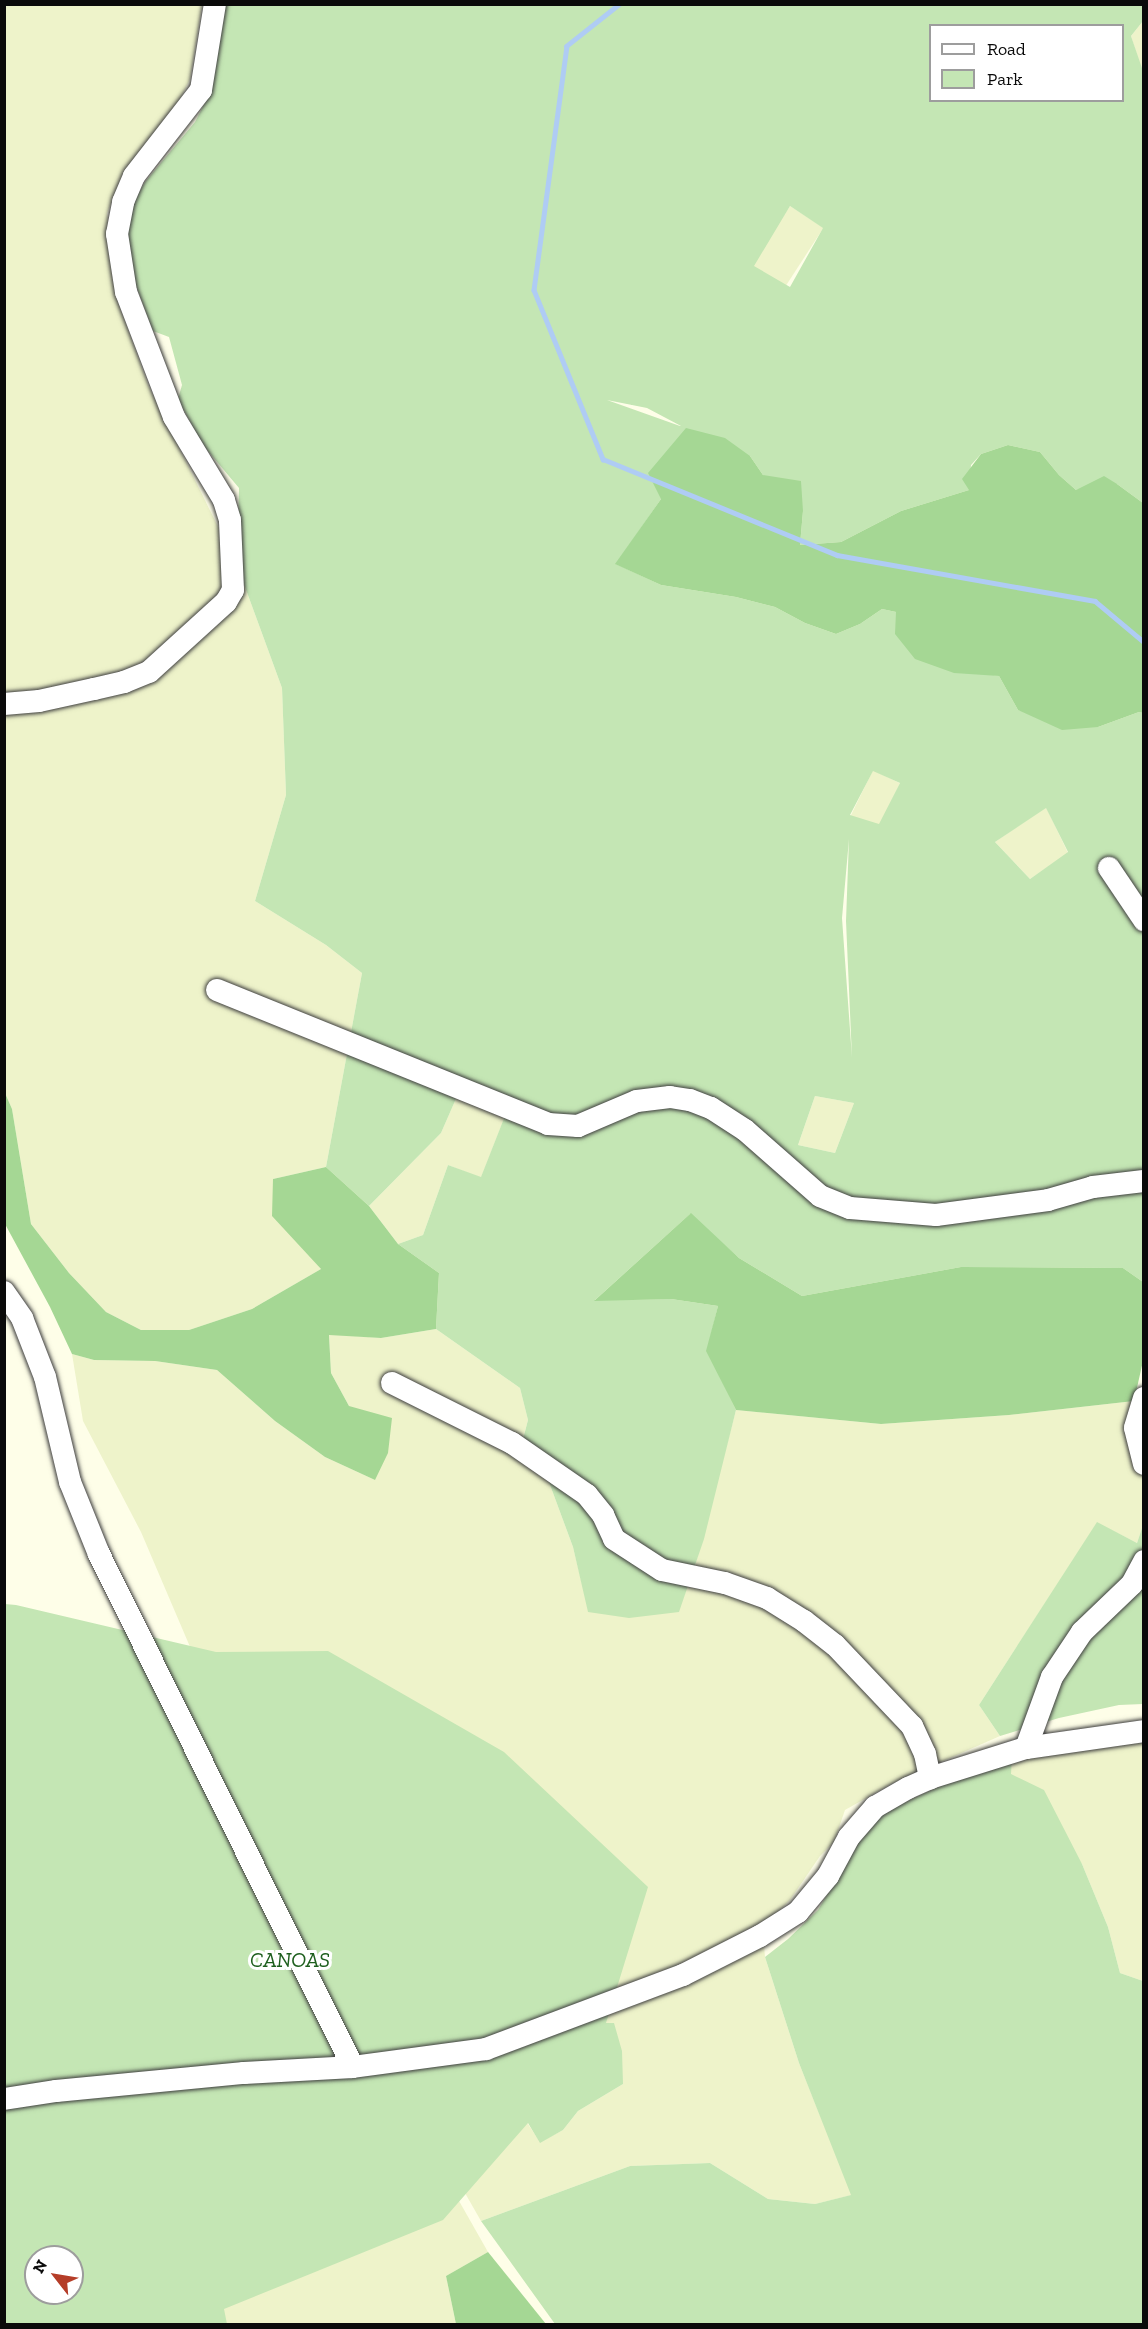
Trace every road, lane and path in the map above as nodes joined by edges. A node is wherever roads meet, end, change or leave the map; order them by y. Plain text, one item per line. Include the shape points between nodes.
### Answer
1 (215, 4) edge
2 (4, 704) edge
3 (1109, 868) dead end
4 (1143, 920) edge
5 (217, 990) dead end
6 (1143, 1181) edge
7 (4, 1292) edge
8 (392, 1383) dead end
9 (1143, 1398) edge
10 (1143, 1464) edge
11 (1143, 1561) edge
12 (1143, 1731) edge
13 (1026, 1748) junction
14 (930, 1778) junction
15 (353, 2067) junction
16 (4, 2099) edge

1 - 2 street via 201,90 134,176 123,202 117,234 126,292 174,417 224,500 230,520 233,590 226,602 149,672 124,682 39,701
3 - 4 street
5 - 6 street via 548,1124 578,1126 637,1101 670,1097 690,1100 711,1108 745,1130 820,1196 850,1208 936,1215 1048,1200 1093,1187
7 - 15 street via 22,1318 45,1377 70,1482 99,1554
8 - 14 street via 512,1443 587,1495 603,1515 614,1539 662,1570 725,1583 767,1598 804,1621 835,1645 912,1726 925,1754
9 - 10 street via 1135,1428
11 - 13 street via 1132,1584 1082,1632 1052,1677
12 - 13 street
13 - 14 street
14 - 15 street via 875,1806 849,1837 828,1876 798,1912 683,1975 486,2049
15 - 16 street via 244,2073

